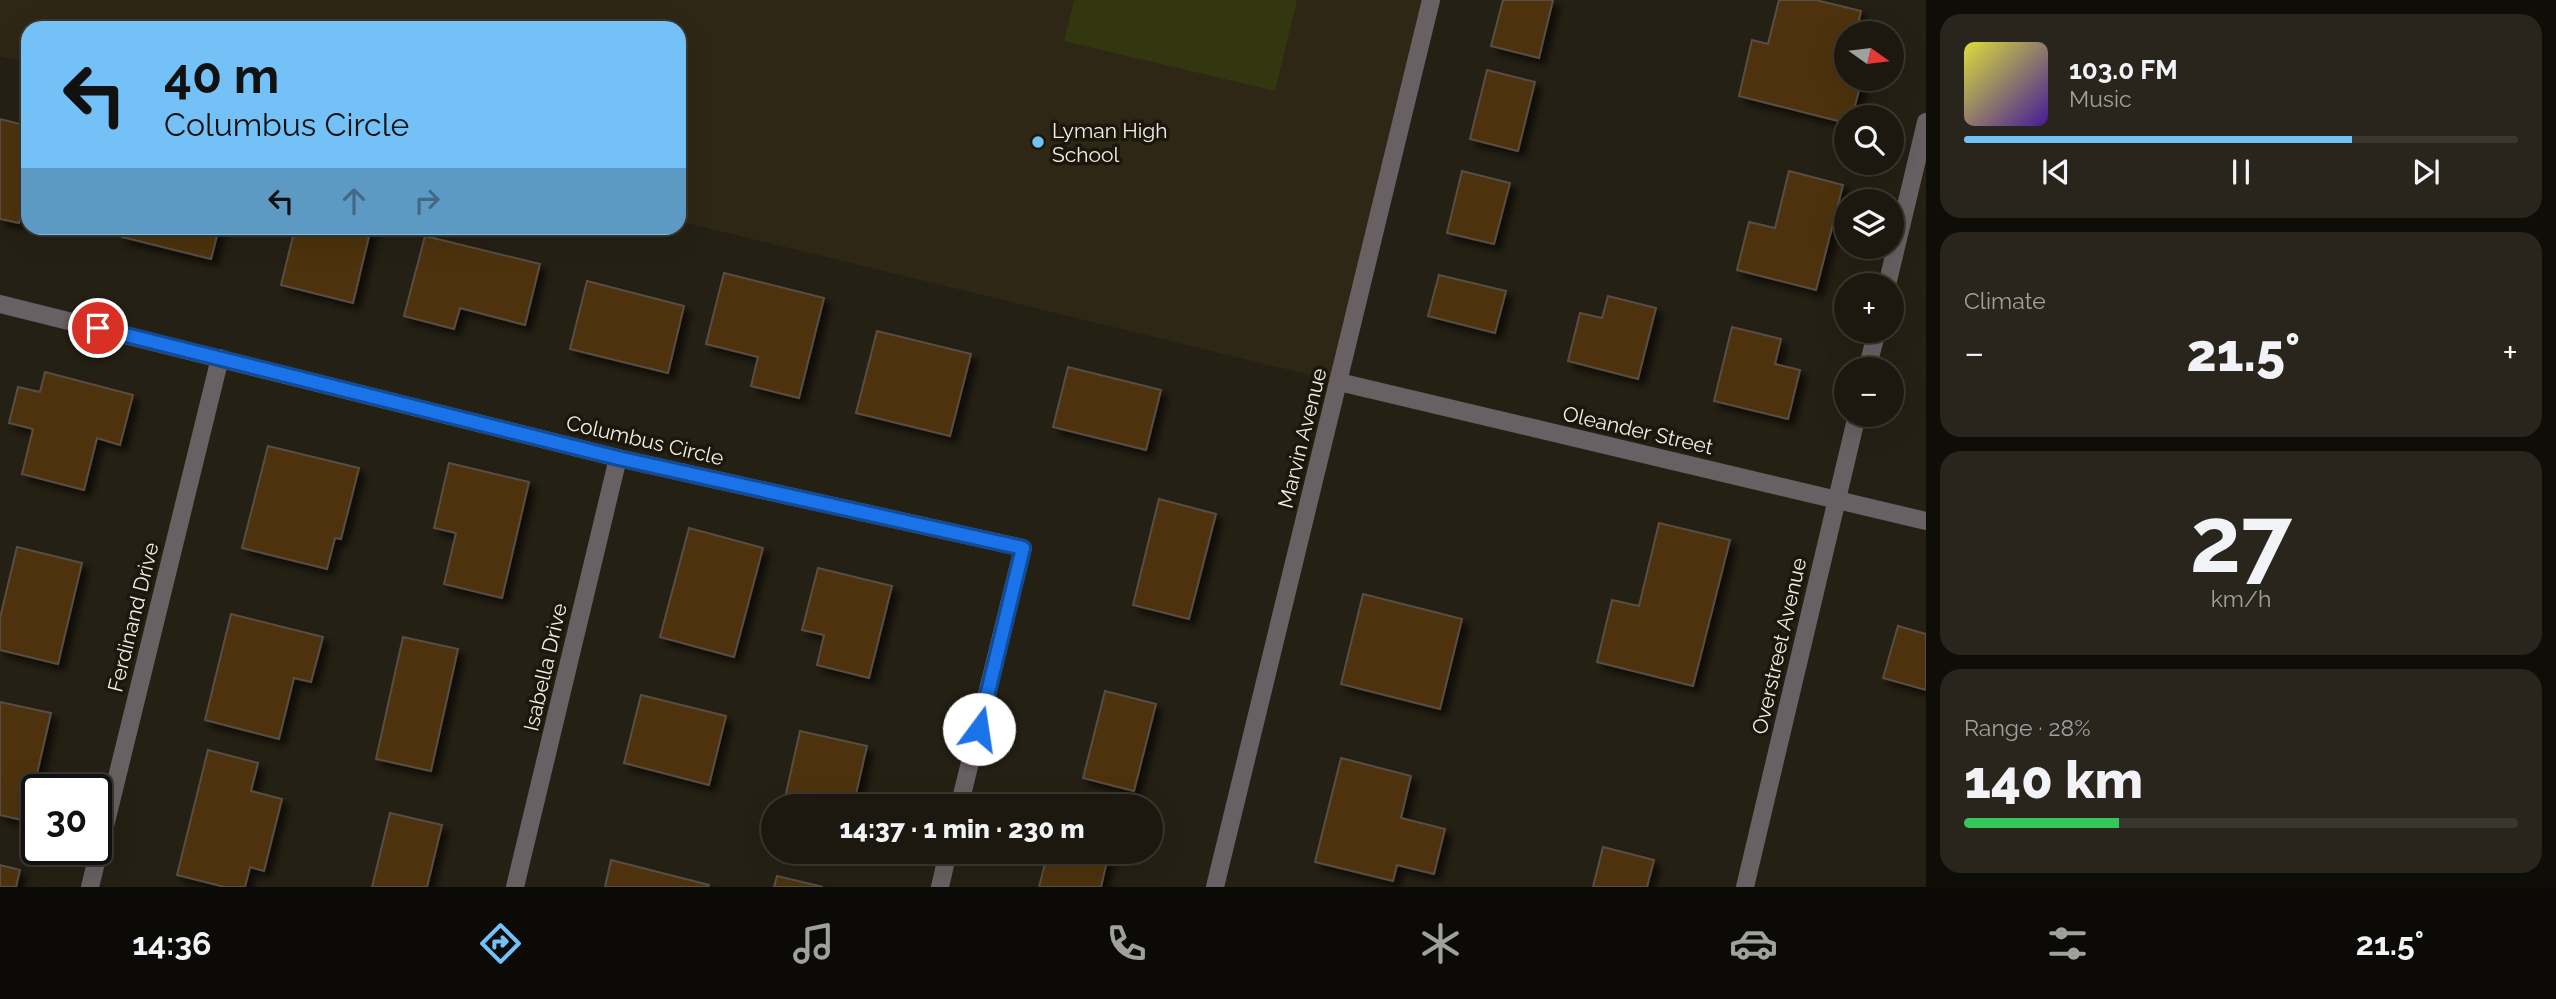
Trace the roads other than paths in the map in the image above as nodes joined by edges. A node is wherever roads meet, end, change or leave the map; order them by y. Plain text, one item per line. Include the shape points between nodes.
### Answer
1 (1431, 0) edge
2 (1926, 122) edge
3 (1890, 273) edge
4 (0, 304) edge
5 (220, 358) junction
6 (1339, 382) junction
7 (1854, 427) edge
8 (618, 458) junction
9 (1836, 500) junction
10 (1926, 522) edge
11 (963, 794) edge
12 (945, 864) edge
13 (90, 887) edge
14 (515, 887) edge
15 (940, 887) edge
16 (1215, 887) edge
17 (1745, 887) edge

1 - 6 street, Marvin Avenue
2 - 3 street
4 - 5 street, Columbus Circle
5 - 8 street, Columbus Circle
5 - 13 street, Ferdinand Drive
6 - 9 street, Oleander Street
6 - 16 street, Marvin Avenue
7 - 9 street, Overstreet Avenue
8 - 11 street, Columbus Circle via 1023,548
8 - 14 street, Isabella Drive
9 - 10 street, Oleander Street
9 - 17 street, Overstreet Avenue
12 - 15 street

